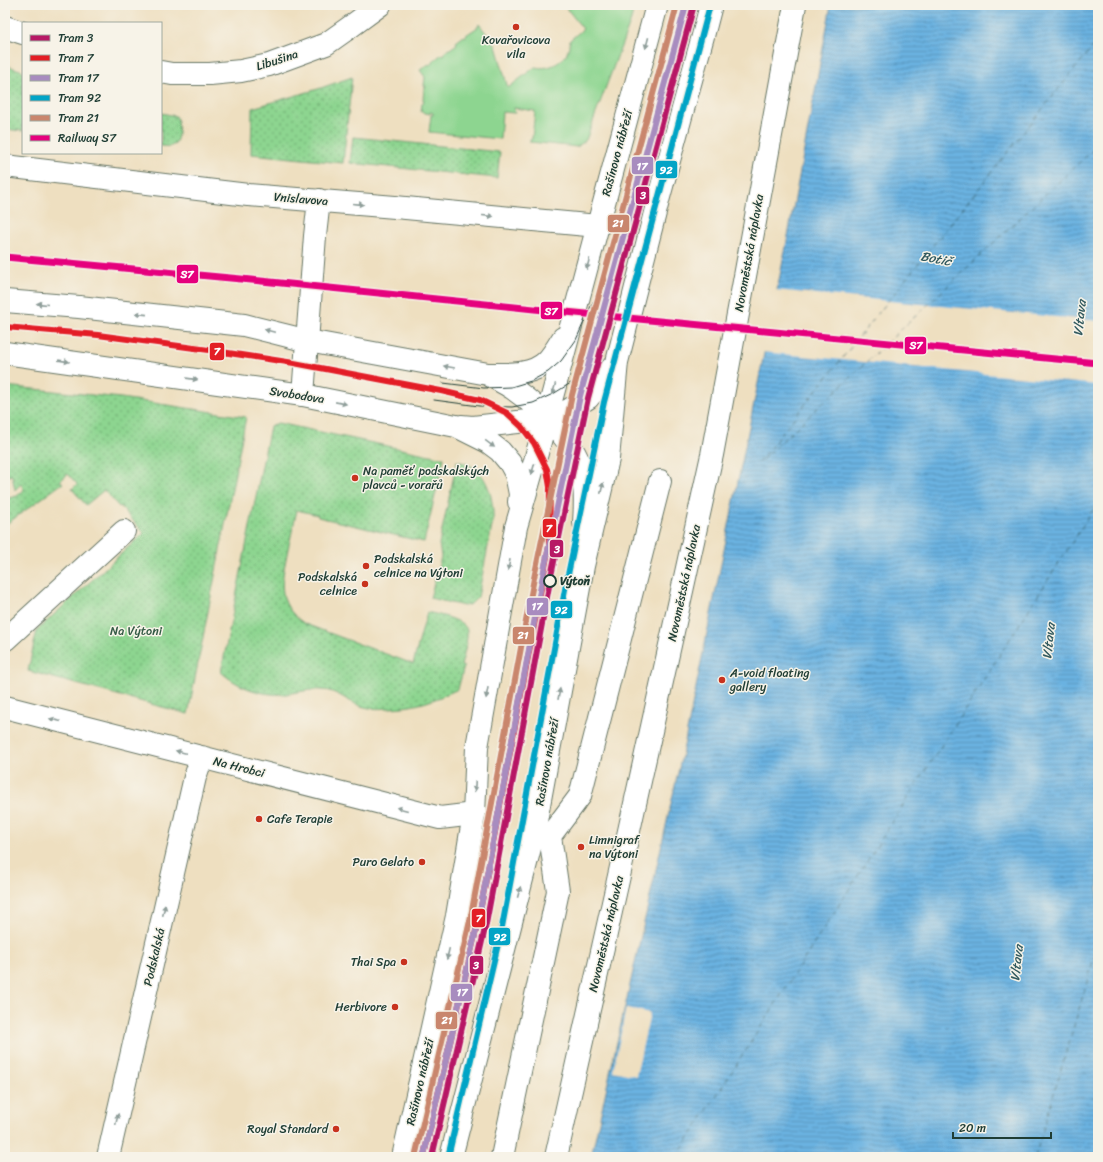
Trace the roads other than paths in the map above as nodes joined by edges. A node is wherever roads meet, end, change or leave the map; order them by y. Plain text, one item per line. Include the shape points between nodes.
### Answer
1 (380, 5) edge
2 (657, 5) edge
3 (711, 5) edge
4 (795, 5) edge
5 (5, 27) edge
6 (22, 33) edge
7 (162, 72) edge
8 (5, 166) edge
9 (319, 200) junction
10 (598, 226) junction
11 (5, 301) edge
12 (571, 326) junction
13 (308, 341) junction
14 (5, 353) edge
15 (617, 362) junction
16 (488, 374) junction
17 (303, 396) junction
18 (546, 418) junction
19 (456, 426) junction
20 (660, 481) dead end
21 (516, 527) junction
22 (124, 531) dead end
23 (583, 566) junction
24 (5, 640) edge
25 (5, 707) edge
26 (202, 757) junction
27 (474, 814) junction
28 (108, 1157) edge
29 (403, 1157) edge
30 (451, 1157) edge
31 (502, 1157) edge
32 (556, 1157) edge

1 - 7 main road, Libušina via 326,44 269,65 210,74
2 -> 10 main road, Rašínovo nábřeží
3 - 15 main road, Rašínovo nábřeží
4 - 32 main road, Novoměstská náplavka via 712,455
5 - 6 main road
8 - 9 main road, Vnislavova via 248,195
9 -> 10 main road, Vnislavova
9 - 13 main road
10 -> 12 main road, Rašínovo nábřeží
13 -> 11 main road via 244,325
12 - 16 main road via 554,352 538,368 516,374
12 -> 18 main road, Rašínovo nábřeží
16 -> 13 main road
13 - 17 main road
14 -> 17 main road, Svobodova
15 - 18 main road, Rašínovo nábřeží via 588,398 567,412
23 -> 15 main road, Rašínovo nábřeží via 608,459
16 - 18 main road via 527,399
17 -> 19 main road, Svobodova
18 - 19 main road, Rašínovo nábřeží via 499,425
18 -> 21 main road, Rašínovo nábřeží
18 - 23 main road via 562,434 576,454 583,476
19 -> 21 main road, Svobodova via 488,442 510,463 516,474 520,494
20 - 31 main road via 580,796 550,836 558,891
21 -> 27 main road, Rašínovo nábřeží via 477,747
22 - 24 main road
30 -> 23 main road, Rašínovo nábřeží via 534,832
26 -> 25 main road, Na Hrobci
27 -> 26 main road, Na Hrobci via 440,818
28 -> 26 main road, Podskalská via 195,777
27 -> 29 main road, Rašínovo nábřeží via 457,916

